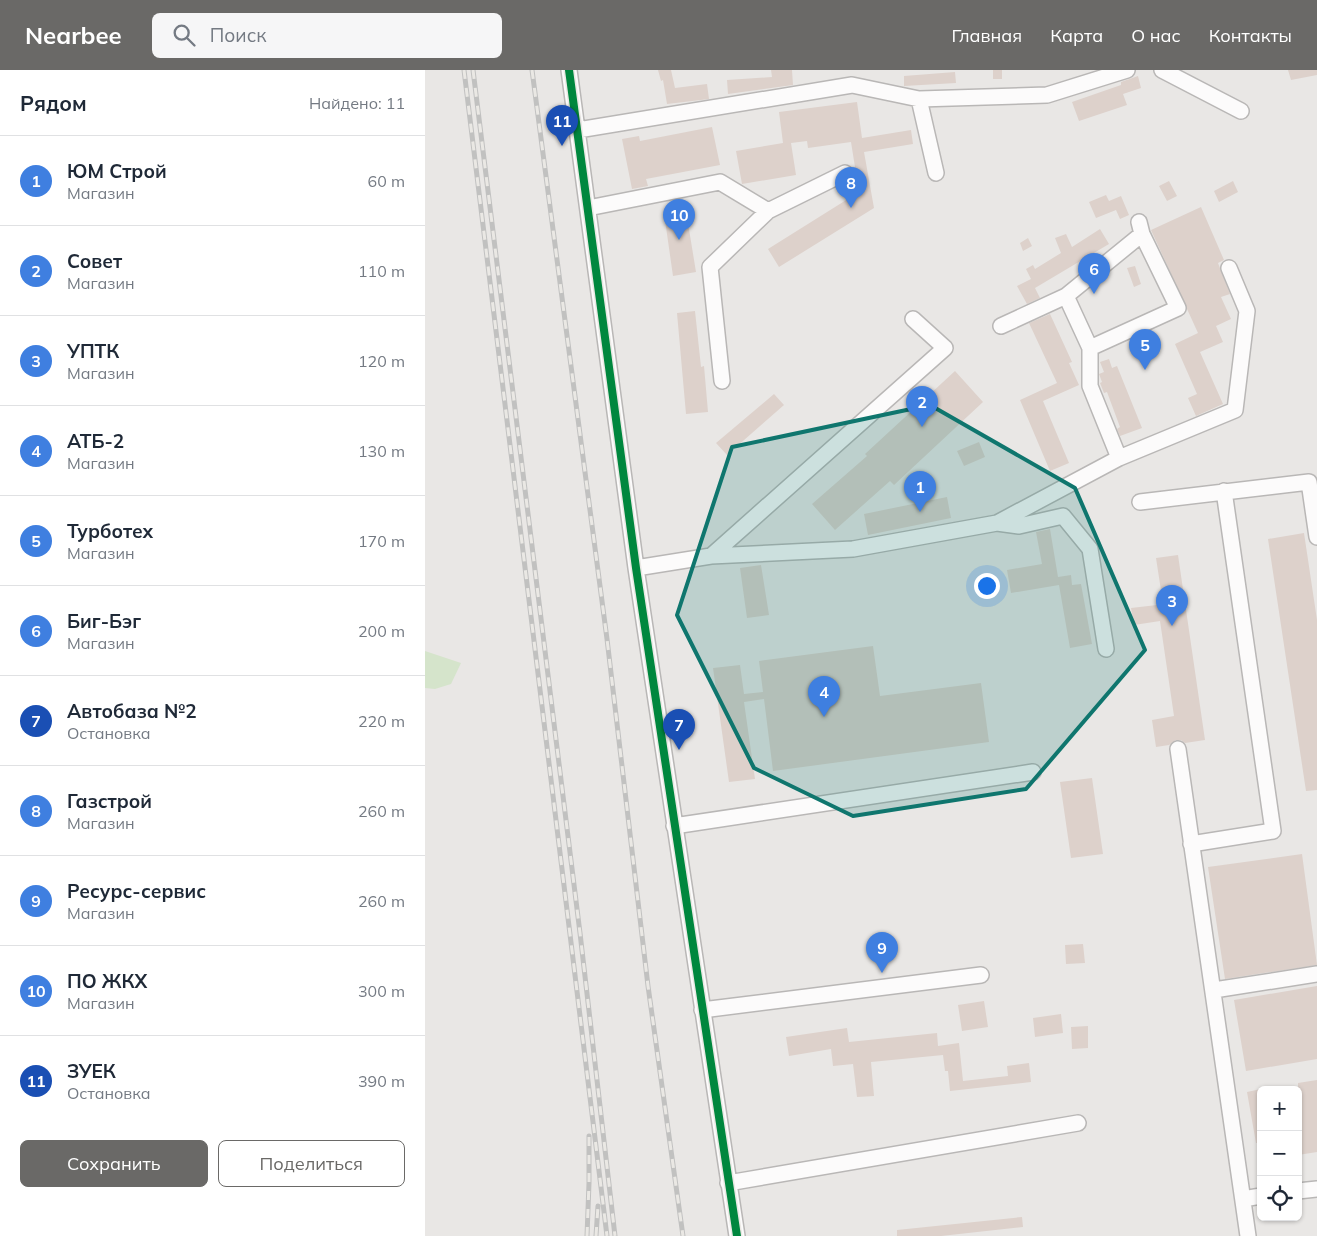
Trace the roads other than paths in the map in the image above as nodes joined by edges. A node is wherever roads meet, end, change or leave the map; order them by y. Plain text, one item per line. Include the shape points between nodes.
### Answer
1 (569, 70) edge
2 (1127, 70) edge
3 (1162, 70) edge
4 (919, 99) junction
5 (1241, 111) dead end
6 (577, 130) junction
7 (845, 173) dead end
8 (935, 173) dead end
9 (588, 208) junction
10 (769, 211) junction
11 (1229, 268) dead end
12 (1066, 296) junction
13 (913, 319) dead end
14 (1001, 326) dead end
15 (1090, 348) junction
16 (722, 381) dead end
17 (1119, 458) junction
18 (1224, 491) junction
19 (1140, 502) dead end
20 (997, 523) junction
21 (1317, 537) edge
22 (711, 556) junction
23 (636, 568) junction
24 (1106, 649) dead end
25 (1178, 749) dead end
26 (1033, 772) dead end
27 (674, 826) junction
28 (1191, 844) junction
29 (1317, 974) edge
30 (981, 975) dead end
31 (1214, 990) junction
32 (702, 1010) junction
33 (1078, 1123) dead end
34 (728, 1183) junction
35 (1317, 1189) edge
36 (1302, 1191) edge
37 (1257, 1197) edge
38 (1243, 1199) junction
39 (737, 1236) edge
40 (1248, 1236) edge

1 - 6 street
2 - 4 street via 1047,96
3 - 5 street
4 - 6 street via 852,85
4 - 8 street
6 - 9 street
7 - 10 street
9 - 10 street via 720,182
9 - 23 street
10 - 16 street via 710,267
11 - 17 street via 1247,311 1235,410
12 - 14 street
12 - 15 street
12 - 15 street via 1140,228 1178,308
13 - 22 street via 945,348
15 - 17 street via 1090,386
17 - 20 street
18 - 19 street
18 - 21 street via 1309,482
18 - 28 street via 1273,831
20 - 22 street via 853,549
20 - 24 street via 1019,526 1063,516 1090,549
22 - 23 street
23 - 27 street
25 - 28 street
26 - 27 street
27 - 32 street
28 - 31 street
29 - 31 street
30 - 32 street
31 - 38 street
32 - 34 street
33 - 34 street
34 - 39 street
35 - 36 street
37 - 38 street
38 - 40 street

